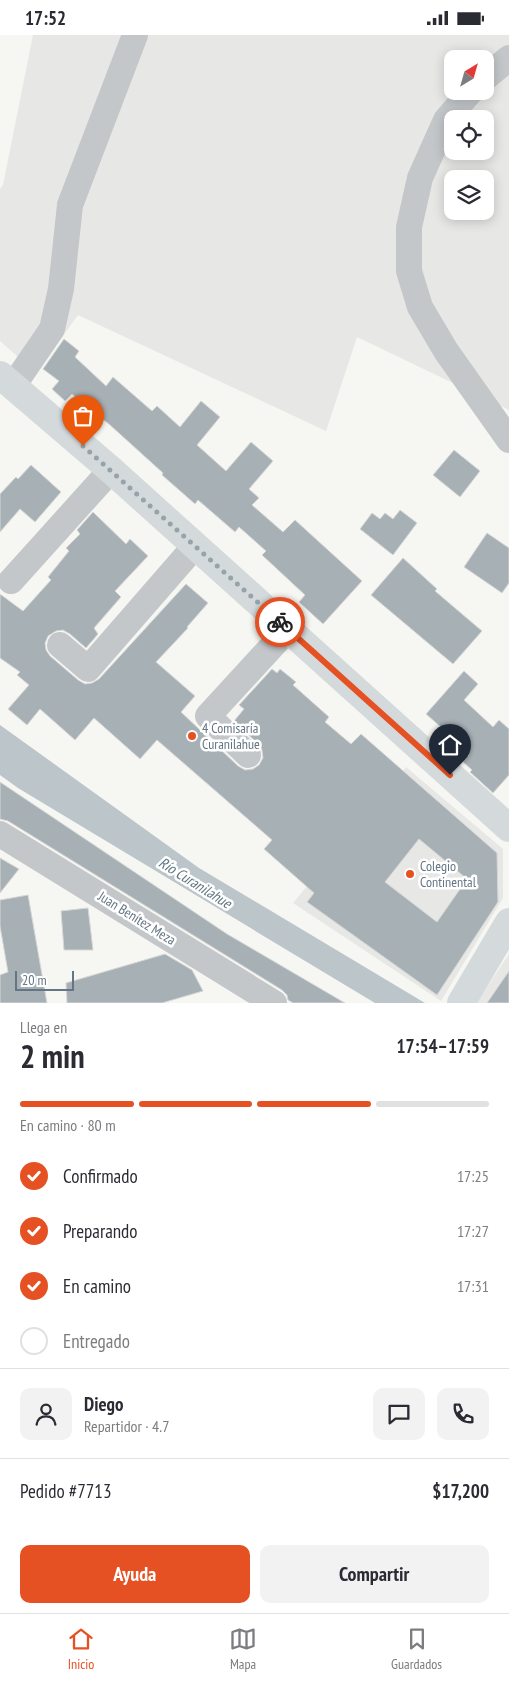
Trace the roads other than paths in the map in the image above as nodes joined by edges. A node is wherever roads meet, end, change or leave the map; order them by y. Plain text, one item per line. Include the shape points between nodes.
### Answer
1 (135, 35) edge
2 (509, 58) edge
3 (494, 70) edge
4 (463, 100) edge
5 (6, 380) edge
6 (509, 440) edge
7 (111, 470) junction
8 (195, 546) junction
9 (11, 581) dead end
10 (288, 629) junction
11 (60, 645) dead end
12 (248, 755) dead end
13 (509, 828) edge
14 (0, 834) edge
15 (509, 922) edge
16 (466, 995) edge
17 (260, 1001) edge

1 - 5 street via 70,205 61,289 52,329
2 - 3 street
4 - 6 street via 446,120 420,178 409,227 409,271 420,307 446,351
5 - 7 main road
7 - 8 main road
7 - 9 street
8 - 10 main road
8 - 11 street via 88,669
10 - 12 street via 208,716
10 - 13 main road
14 - 17 street, Juan Benítez Meza
15 - 16 main road

